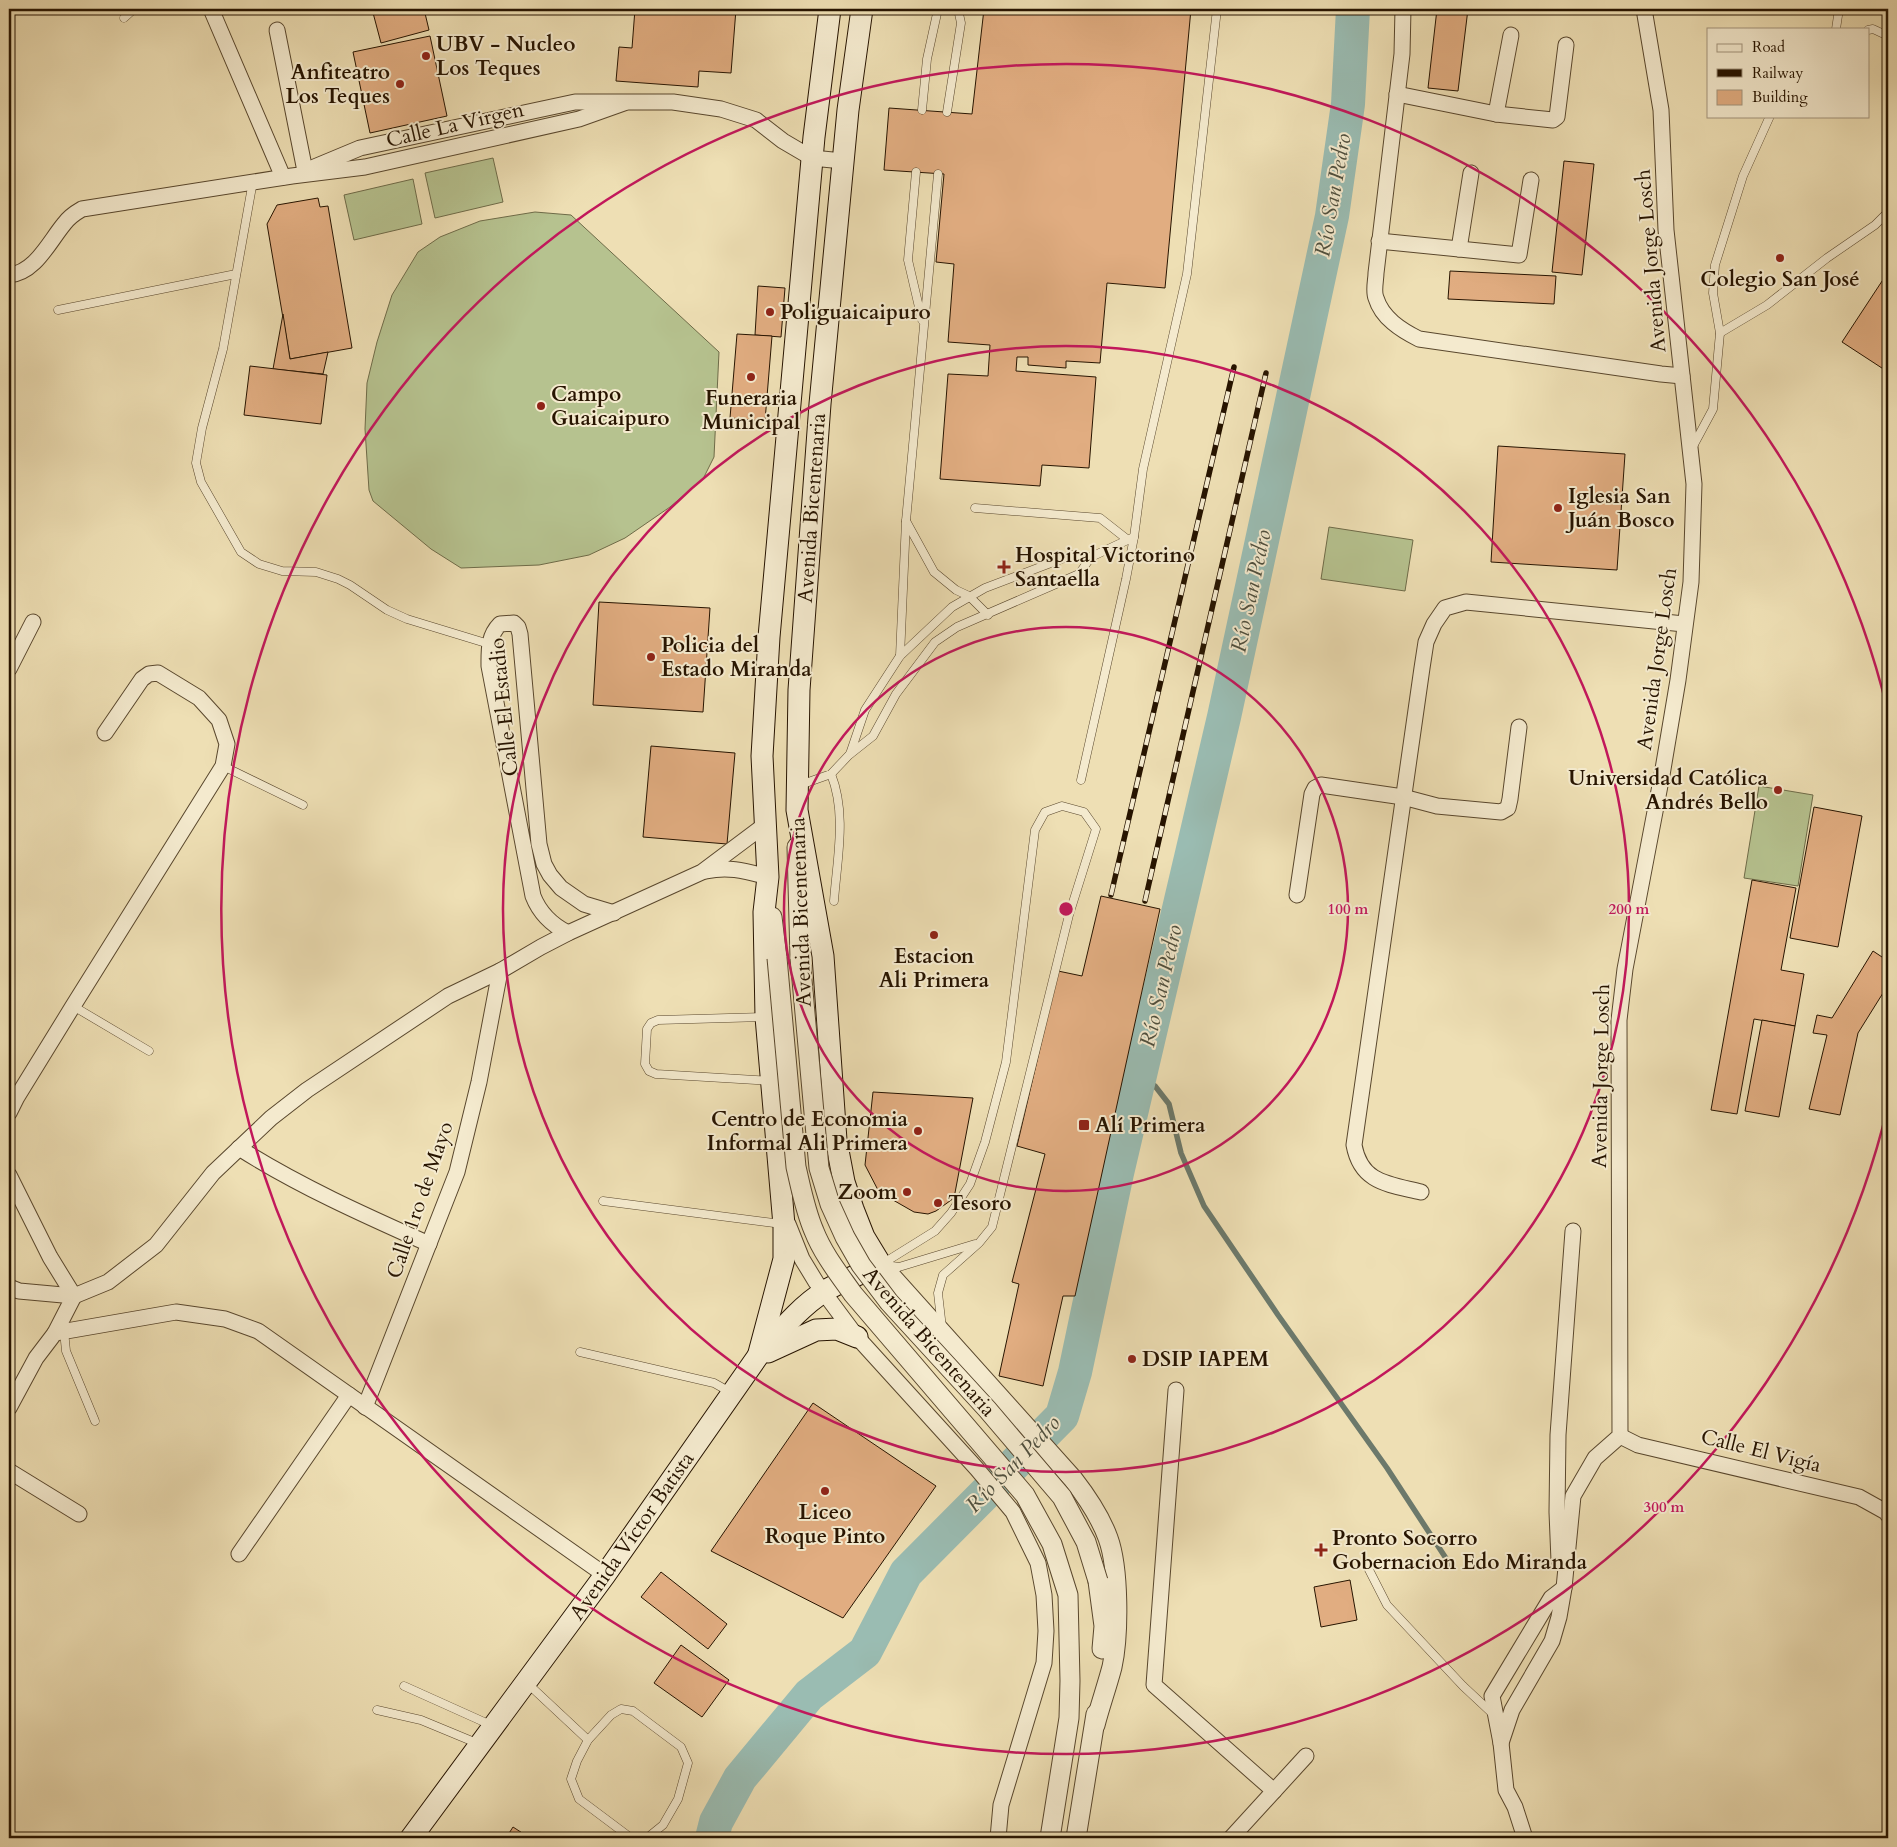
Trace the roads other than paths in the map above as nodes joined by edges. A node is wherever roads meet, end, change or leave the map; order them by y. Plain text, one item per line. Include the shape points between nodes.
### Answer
1 (134, 9) edge
2 (211, 9) edge
3 (830, 9) edge
4 (862, 9) edge
5 (938, 9) edge
6 (958, 9) edge
7 (1218, 9) edge
8 (1403, 9) edge
9 (1644, 9) edge
10 (1840, 9) edge
11 (124, 18) dead end
12 (1836, 28) edge
13 (277, 30) dead end
14 (1870, 30) edge
15 (1511, 35) dead end
16 (1888, 36) edge
17 (1566, 45) dead end
18 (1397, 94) junction
19 (624, 103) junction
20 (922, 110) dead end
21 (947, 112) dead end
22 (1496, 114) junction
23 (511, 116) junction
24 (1769, 118) edge
25 (514, 133) junction
26 (397, 140) junction
27 (401, 158) junction
28 (812, 158) junction
29 (843, 161) junction
30 (916, 172) dead end
31 (1471, 173) dead end
32 (938, 174) dead end
33 (293, 175) junction
34 (1531, 180) dead end
35 (253, 182) junction
36 (1888, 212) edge
37 (1379, 241) junction
38 (1459, 249) junction
39 (236, 274) junction
40 (9, 275) edge
41 (58, 310) dead end
42 (923, 327) junction
43 (1720, 333) junction
44 (1682, 376) junction
45 (1690, 451) junction
46 (975, 508) dead end
47 (906, 521) junction
48 (1131, 538) junction
49 (1091, 558) junction
50 (969, 596) junction
51 (988, 615) junction
52 (33, 622) dead end
53 (1684, 624) junction
54 (489, 644) junction
55 (900, 656) junction
56 (9, 668) edge
57 (1519, 727) dead end
58 (105, 733) dead end
59 (850, 755) junction
60 (223, 766) junction
61 (831, 774) junction
62 (1081, 780) dead end
63 (797, 786) junction
64 (1403, 797) junction
65 (303, 805) dead end
66 (797, 810) junction
67 (766, 824) junction
68 (702, 872) junction
69 (768, 880) junction
70 (1297, 895) dead end
71 (834, 901) dead end
72 (614, 913) junction
73 (568, 933) junction
74 (500, 971) junction
75 (73, 1006) junction
76 (766, 1017) junction
77 (149, 1051) dead end
78 (771, 1081) junction
79 (9, 1113) edge
80 (239, 1148) junction
81 (9, 1176) edge
82 (1421, 1192) dead end
83 (603, 1201) dead end
84 (783, 1215) junction
85 (1573, 1231) dead end
86 (979, 1243) junction
87 (429, 1244) junction
88 (881, 1265) junction
89 (9, 1287) edge
90 (824, 1292) junction
91 (74, 1296) junction
92 (60, 1332) junction
93 (943, 1332) junction
94 (858, 1337) junction
95 (580, 1352) dead end
96 (758, 1356) junction
97 (1176, 1390) dead end
98 (732, 1394) junction
99 (349, 1395) junction
100 (365, 1407) junction
101 (9, 1408) edge
102 (95, 1421) dead end
103 (1620, 1436) junction
104 (9, 1471) edge
105 (80, 1514) dead end
106 (1888, 1515) edge
107 (239, 1554) dead end
108 (1365, 1562) dead end
109 (605, 1575) junction
110 (1564, 1582) junction
111 (527, 1683) junction
112 (404, 1686) dead end
113 (378, 1710) dead end
114 (1495, 1716) junction
115 (1095, 1725) junction
116 (494, 1727) junction
117 (588, 1740) junction
118 (1501, 1743) junction
119 (481, 1745) junction
120 (1306, 1756) dead end
121 (1274, 1791) junction
122 (411, 1838) edge
123 (631, 1838) edge
124 (647, 1838) edge
125 (998, 1838) edge
126 (1050, 1838) edge
127 (1076, 1838) edge
128 (1230, 1838) edge
129 (1525, 1838) edge

1 - 11 lane
2 - 33 street
3 - 28 main road, Avenida Bicentenaria
4 - 29 main road, Avenida Bicentenaria
5 - 20 lane via 927,59
6 - 21 lane via 961,23
7 - 48 lane via 1187,274
8 - 18 street
9 - 44 street, Avenida Jorge Losch via 1661,110 1666,230
10 - 12 lane
13 - 33 street
14 - 16 lane
15 - 22 street
17 - 22 street via 1558,117 1553,120
18 - 22 street
18 - 37 street
19 - 23 street, Calle La Virgen via 575,102
19 - 25 street, Calle La Virgen via 579,119
19 - 28 street, Calle La Virgen via 673,102 721,109 756,120
23 - 25 street
23 - 26 street, Calle La Virgen
24 - 43 lane via 1743,176 1715,264 1713,293
25 - 27 street, Calle La Virgen
26 - 27 street
26 - 33 street, Calle La Virgen via 360,148
27 - 33 street, Calle La Virgen via 365,167
28 - 29 street, Calle La Virgen
28 - 67 main road, Avenida Bicentenaria via 769,637 762,756
29 - 63 main road, Avenida Bicentenaria via 803,630
30 - 42 lane via 908,260
31 - 38 street
32 - 42 lane
33 - 35 street, Calle La Virgen
34 - 38 street via 1519,254
35 - 39 lane
35 - 40 street, Calle La Virgen via 82,209 65,222 25,270
36 - 43 lane via 1876,225 1767,305
37 - 38 street
37 - 44 street via 1375,297 1399,328 1419,339
39 - 41 lane
39 - 54 lane via 223,349 196,463 201,482 241,552 269,568 316,572 338,579 407,619
42 - 47 lane
43 - 45 lane via 1713,409
44 - 45 street, Avenida Jorge Losch
45 - 53 street, Avenida Jorge Losch via 1694,484 1691,572
46 - 48 lane via 1100,518
47 - 50 lane via 934,572
47 - 55 lane
48 - 49 lane
48 - 62 lane
49 - 50 lane via 1072,555
49 - 51 lane via 1079,574
50 - 51 lane
50 - 55 lane via 934,622
51 - 59 lane via 957,627 935,642 896,694 872,736
52 - 56 street
53 - 64 street via 1466,602 1445,608 1426,642
53 - 103 street, Avenida Jorge Losch via 1666,756 1625,969 1620,1020
54 - 72 street, Calle El Estadio via 500,624 514,623 518,627 539,844 544,864 561,888 584,904
54 - 73 street, Calle El Estadio via 489,666 533,896 548,920
55 - 59 lane via 865,710
57 - 64 street via 1508,808 1501,812 1437,806
58 - 60 street via 142,679 158,673 199,698 219,720 227,744
59 - 61 lane
60 - 65 lane
60 - 75 street
61 - 63 lane
61 - 71 lane via 837,790 840,822
63 - 66 main road, Avenida Bicentenaria
64 - 70 street via 1321,785 1315,788
64 - 82 street via 1354,1145 1356,1159 1366,1172 1383,1183
66 - 88 main road via 823,956 838,1148 844,1182 864,1237
66 - 115 street, Avenida Bicentenaria, bridge via 800,958 819,1168 830,1204 861,1265 889,1302 1062,1497 1086,1542 1098,1581 1104,1626
67 - 68 street
67 - 69 main road, Avenida Bicentenaria
68 - 69 street via 737,869
68 - 72 street
69 - 76 main road via 764,912
69 - 126 street, Avenida Bicentenaria, bridge via 796,1167 814,1232 853,1294 1025,1494 1052,1544 1068,1595 1069,1718
72 - 73 street
73 - 74 street
74 - 80 street via 448,996 308,1090
74 - 87 street, Calle 1ro de Mayo via 480,1082 459,1163
75 - 77 lane
75 - 79 street
76 - 78 main road
76 - 78 lane via 658,1020 647,1029 645,1064 656,1074
78 - 84 main road
80 - 87 street via 350,1208
80 - 91 street via 213,1173 156,1245 108,1282
81 - 91 street via 50,1257
83 - 84 lane
84 - 90 street via 802,1259
84 - 96 main road via 784,1259
85 - 110 street via 1558,1435 1559,1563
86 - 88 lane via 899,1267
86 - 88 lane via 992,1227 1069,915 1096,829 1084,812 1062,806 1045,812 1035,830 1006,1062 970,1184 952,1213 935,1231
86 - 93 lane via 943,1276 938,1293
87 - 100 street, Calle 1ro de Mayo
88 - 90 main road, Avenida Víctor Batista
88 - 93 street
89 - 91 street via 19,1291
90 - 94 street
90 - 96 main road, Avenida Víctor Batista via 786,1325
91 - 92 street
92 - 99 street via 176,1312 225,1319 258,1331
92 - 101 street via 36,1358
92 - 102 lane
93 - 115 street via 1073,1479 1092,1504 1109,1539 1118,1618 1112,1665
94 - 96 main road via 837,1329 816,1330
94 - 125 street via 1013,1512 1038,1563 1044,1595 1044,1663 1002,1805
95 - 98 lane via 714,1383
96 - 98 main road, Avenida Víctor Batista
97 - 121 street via 1154,1685
98 - 109 main road, Avenida Víctor Batista
99 - 100 street
99 - 107 street
100 - 109 street
103 - 106 street, Calle El Vigía via 1638,1445 1858,1497
103 - 110 street via 1595,1458 1574,1496
104 - 105 street
108 - 114 lane via 1387,1605
109 - 111 main road, Avenida Víctor Batista
110 - 114 street via 1492,1696
110 - 118 street via 1552,1642 1512,1710
111 - 116 main road, Avenida Víctor Batista
111 - 117 lane
112 - 116 lane
113 - 119 lane via 421,1720
114 - 118 street
115 - 127 street
116 - 119 main road, Avenida Víctor Batista
117 - 123 lane via 571,1779 578,1799
117 - 124 lane via 621,1709 633,1711 681,1747 688,1764 678,1799 663,1824
118 - 129 street via 1506,1790
119 - 122 main road, Avenida Víctor Batista
120 - 121 street
121 - 128 street

